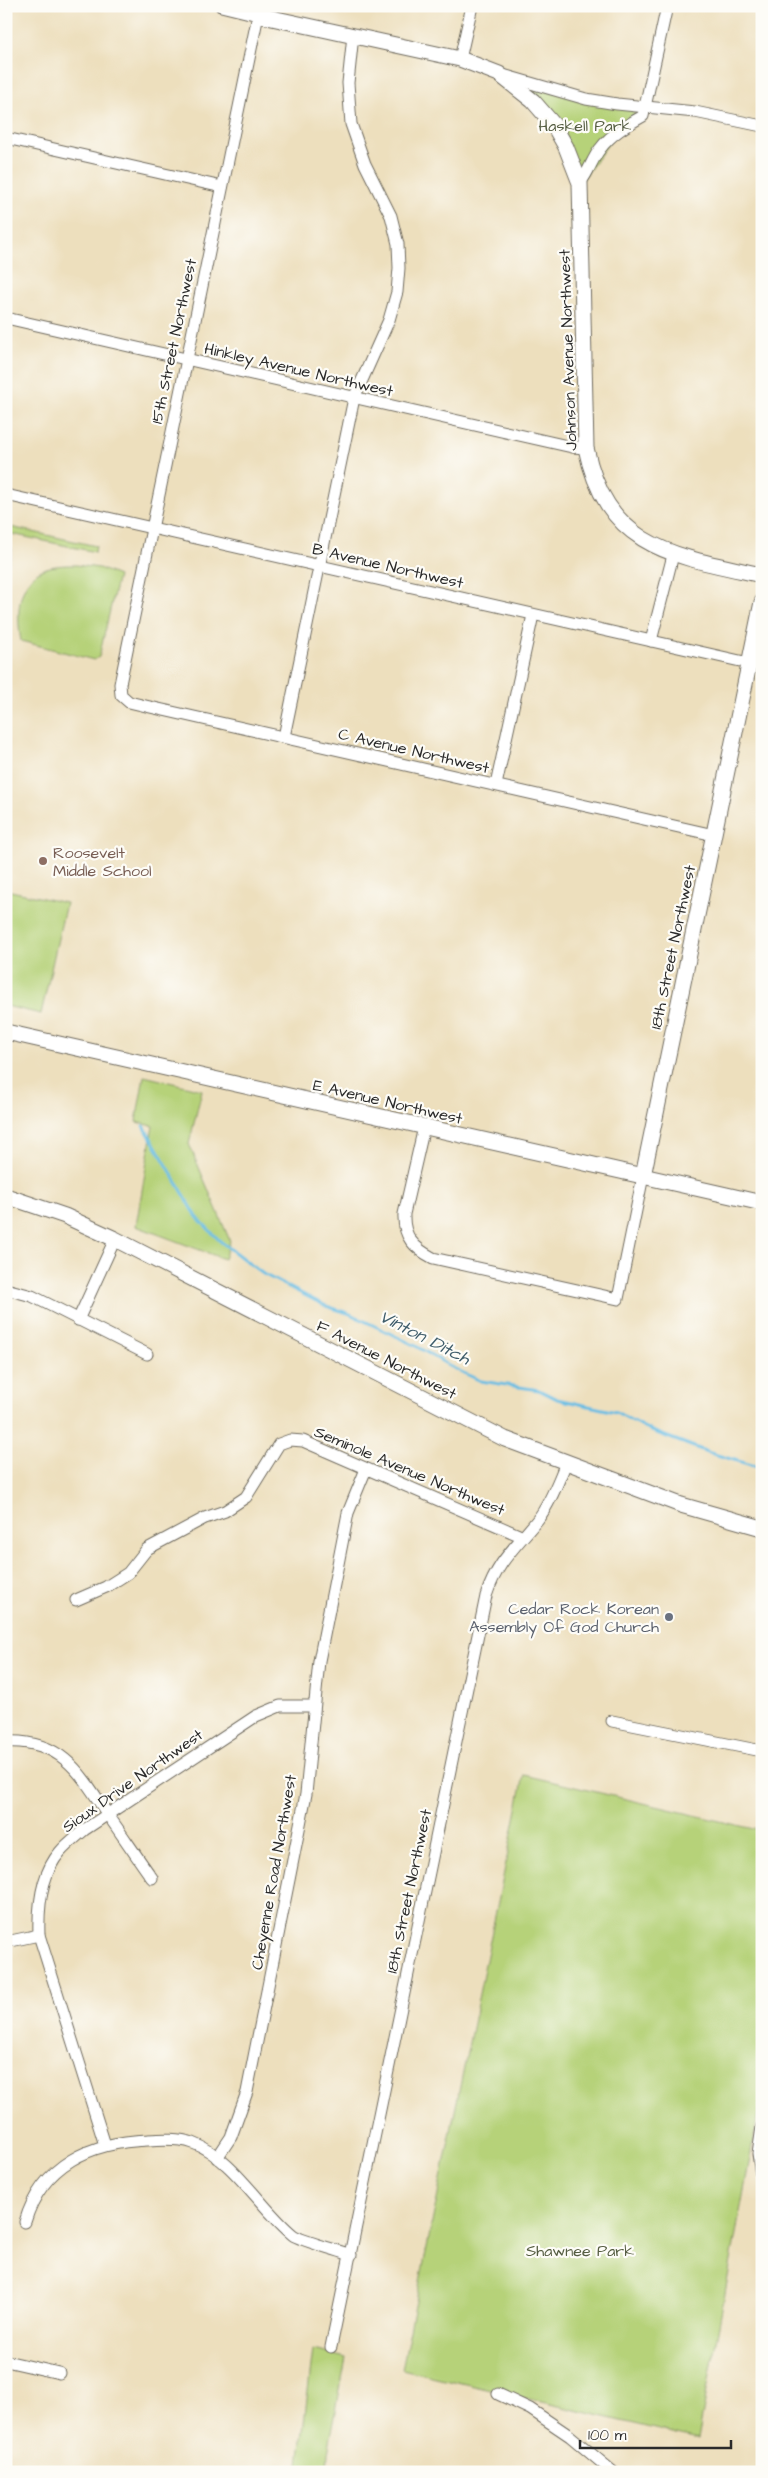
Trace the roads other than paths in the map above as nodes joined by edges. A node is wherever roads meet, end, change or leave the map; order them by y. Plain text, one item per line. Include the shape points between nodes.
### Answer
1 (222, 6) edge
2 (472, 6) edge
3 (666, 6) edge
4 (259, 10) edge
5 (353, 36) junction
6 (460, 60) junction
7 (499, 74) junction
8 (644, 107) junction
9 (762, 126) edge
10 (6, 138) edge
11 (580, 183) junction
12 (222, 187) junction
13 (6, 318) edge
14 (186, 359) junction
15 (354, 398) junction
16 (586, 448) junction
17 (6, 495) edge
18 (152, 529) junction
19 (673, 554) junction
20 (318, 566) junction
21 (762, 575) edge
22 (762, 602) edge
23 (534, 615) junction
24 (651, 641) junction
25 (755, 664) edge
26 (120, 684) joint
27 (284, 737) junction
28 (496, 785) junction
29 (714, 835) junction
30 (6, 1032) edge
31 (424, 1128) junction
32 (643, 1176) junction
33 (6, 1196) edge
34 (762, 1204) edge
35 (116, 1239) junction
36 (6, 1289) edge
37 (78, 1320) junction
38 (147, 1354) dead end
39 (566, 1462) junction
40 (366, 1468) junction
41 (762, 1528) edge
42 (521, 1536) junction
43 (76, 1600) dead end
44 (313, 1706) junction
45 (612, 1721) dead end
46 (6, 1742) edge
47 (762, 1750) edge
48 (107, 1813) junction
49 (152, 1878) dead end
50 (39, 1935) junction
51 (6, 1942) edge
52 (762, 2127) edge
53 (106, 2145) junction
54 (217, 2158) junction
55 (762, 2182) edge
56 (25, 2222) dead end
57 (351, 2255) junction
58 (331, 2347) dead end
59 (6, 2361) edge
60 (59, 2372) dead end
61 (498, 2394) dead end
62 (613, 2472) edge

1 - 4 street
2 - 6 street
3 - 8 street
4 - 5 street, Johnson Avenue Northwest
4 - 12 street, 15th Street Northwest
5 - 6 street, Johnson Avenue Northwest
5 - 15 street via 348,83 351,124 365,164 391,216 398,244 399,268 390,320
6 - 7 street, Johnson Avenue Northwest
7 - 8 street via 586,99
7 - 11 street, Johnson Avenue Northwest via 533,101 553,124
8 - 9 street via 695,112
8 - 11 street via 643,116 618,130 599,150 590,171
10 - 12 street
11 - 16 street, Johnson Avenue Northwest
12 - 14 street, 15th Street Northwest
13 - 14 street, Hinkley Avenue Northwest
14 - 15 street, Hinkley Avenue Northwest
14 - 18 street, 15th Street Northwest
15 - 16 street, Hinkley Avenue Northwest
15 - 20 street
16 - 19 street, Johnson Avenue Northwest via 591,476 614,515 629,530
17 - 18 street, B Avenue Northwest
18 - 20 street, B Avenue Northwest
18 - 26 street, 15th Street Northwest
19 - 21 street, Johnson Avenue Northwest
19 - 24 street
20 - 23 street, B Avenue Northwest
20 - 27 street
22 - 25 street, 18th Street Northwest
23 - 24 street, B Avenue Northwest
23 - 28 street
24 - 25 street, B Avenue Northwest
25 - 29 street, 18th Street Northwest
26 - 27 street, C Avenue Northwest via 122,695 129,702
27 - 28 street, C Avenue Northwest
28 - 29 street, C Avenue Northwest
29 - 32 street, 18th Street Northwest
30 - 31 street, E Avenue Northwest
31 - 32 street, E Avenue Northwest
31 - 32 street, 18th Street Northwest via 403,1226 417,1250 433,1258 618,1299
32 - 34 street, E Avenue Northwest
33 - 35 street, F Avenue Northwest via 65,1216
35 - 37 street
35 - 39 street, F Avenue Northwest via 505,1439
36 - 37 street via 32,1296
37 - 38 street
39 - 41 street, F Avenue Northwest via 681,1505
39 - 42 street, 18th Street Northwest via 551,1498
40 - 42 street, Seminole Avenue Northwest
40 - 43 street, Seminole Avenue Northwest via 303,1441 290,1440 279,1444 246,1497 147,1550 128,1573
40 - 44 street, Cheyenne Road Northwest via 348,1513
42 - 57 street, 18th Street Northwest via 493,1575 486,1596
44 - 48 street, Sioux Drive Northwest via 280,1706 256,1716
44 - 54 street, Cheyenne Road Northwest via 306,1794 247,2092 231,2136
45 - 47 street
46 - 48 street via 24,1741 55,1751 75,1766
48 - 49 street
48 - 50 street, Sioux Drive Northwest via 84,1830 56,1859 42,1892 38,1913
50 - 51 street
50 - 53 street, Sioux Drive Northwest
52 - 55 street via 758,2154
53 - 54 street via 166,2139 193,2144
53 - 56 street via 54,2171 37,2191
54 - 57 street via 295,2237
57 - 58 street, 18th Street Northwest
59 - 60 street
61 - 62 street via 530,2409

